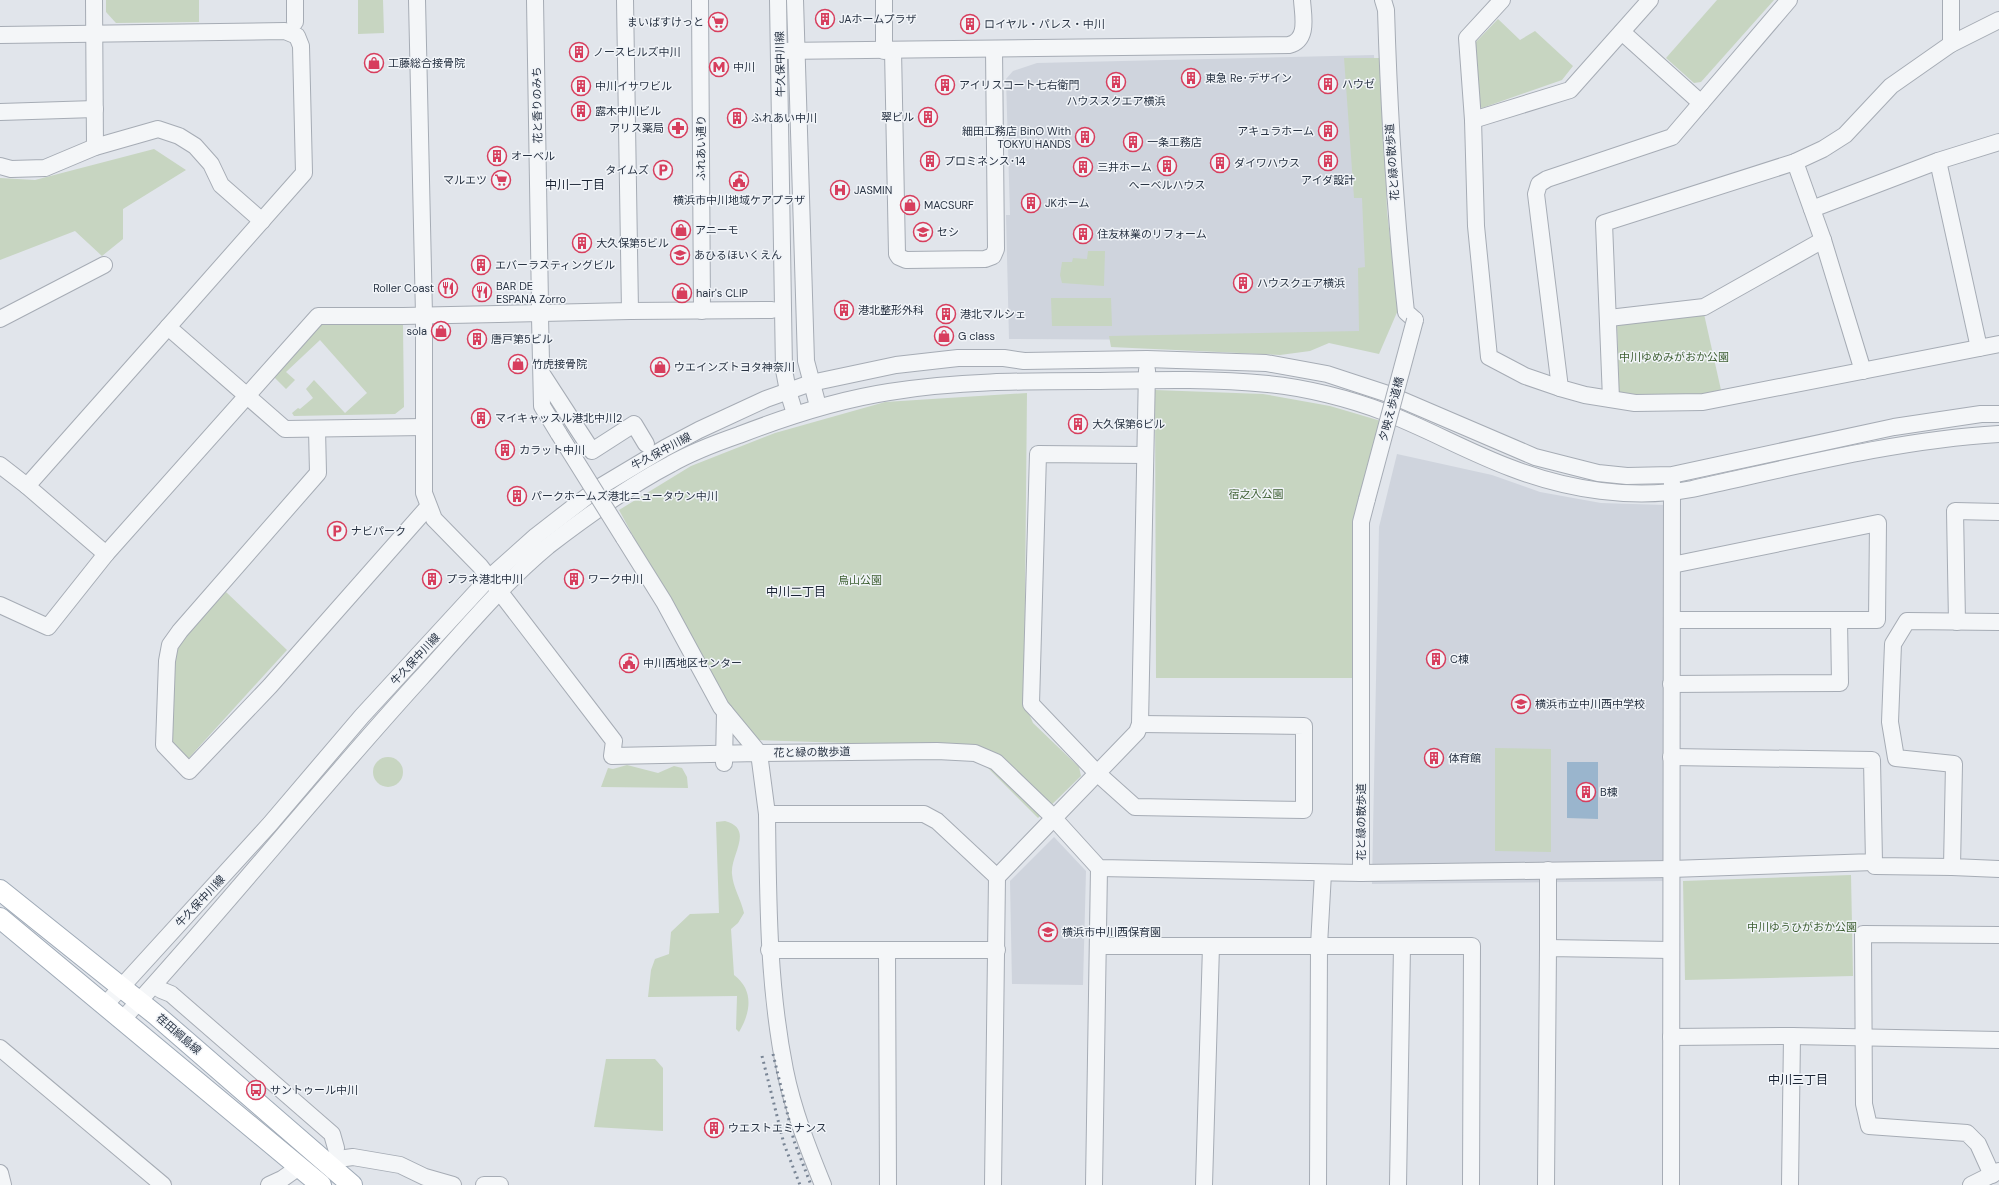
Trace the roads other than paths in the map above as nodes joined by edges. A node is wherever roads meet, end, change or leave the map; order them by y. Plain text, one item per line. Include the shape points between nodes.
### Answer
1 (94, 0) edge
2 (295, 0) edge
3 (417, 0) edge
4 (535, 0) edge
5 (625, 0) edge
6 (778, 0) edge
7 (795, 0) edge
8 (884, 0) edge
9 (1302, 0) edge
10 (1383, 0) edge
11 (1502, 0) edge
12 (1650, 0) edge
13 (1789, 0) edge
14 (1951, 0) edge
15 (700, 5) edge
16 (1999, 20) edge
17 (295, 22) dead end
18 (1622, 32) junction
19 (94, 33) junction
20 (0, 35) edge
21 (1951, 44) junction
22 (994, 49) junction
23 (889, 50) junction
24 (788, 51) junction
25 (1701, 103) junction
26 (95, 109) junction
27 (0, 112) edge
28 (1473, 120) junction
29 (1999, 142) edge
30 (95, 147) junction
31 (1795, 162) junction
32 (1938, 162) junction
33 (0, 166) edge
34 (1812, 209) junction
35 (262, 221) junction
36 (1823, 240) junction
37 (104, 265) dead end
38 (772, 310) dead end
39 (630, 311) junction
40 (702, 311) junction
41 (424, 315) junction
42 (1609, 318) junction
43 (0, 319) edge
44 (1415, 320) joint
45 (168, 327) junction
46 (1999, 344) edge
47 (1979, 348) junction
48 (1147, 359) junction
49 (1863, 371) junction
50 (542, 374) junction
51 (1147, 380) junction
52 (811, 384) junction
53 (1560, 388) junction
54 (788, 391) junction
55 (248, 396) junction
56 (1611, 400) junction
57 (818, 406) junction
58 (795, 414) junction
59 (1999, 414) edge
60 (424, 427) junction
61 (317, 429) junction
62 (1999, 434) edge
63 (646, 444) dead end
64 (1145, 455) junction
65 (0, 465) edge
66 (1672, 475) junction
67 (27, 486) junction
68 (1672, 493) junction
69 (1367, 499) joint
70 (428, 507) junction
71 (1999, 512) edge
72 (624, 538) joint
73 (106, 554) junction
74 (1672, 565) junction
75 (489, 578) junction
76 (500, 592) junction
77 (0, 605) edge
78 (1672, 620) junction
79 (1840, 620) junction
80 (1957, 622) junction
81 (1999, 622) edge
82 (1672, 684) junction
83 (725, 712) junction
84 (1140, 724) junction
85 (759, 753) junction
86 (1671, 757) junction
87 (724, 759) junction
88 (1097, 773) junction
89 (767, 814) junction
90 (1874, 862) junction
91 (1099, 868) junction
92 (1952, 868) junction
93 (1671, 869) junction
94 (1999, 869) edge
95 (1548, 870) junction
96 (1323, 873) junction
97 (1361, 873) junction
98 (998, 877) junction
99 (0, 890) edge
100 (0, 918) edge
101 (1999, 935) edge
102 (1319, 941) junction
103 (1098, 946) junction
104 (1211, 946) junction
105 (1402, 946) junction
106 (1548, 948) junction
107 (769, 950) junction
108 (887, 950) junction
109 (998, 950) junction
110 (1671, 950) junction
111 (122, 986) junction
112 (161, 990) dead end
113 (140, 1001) junction
114 (104, 1005) junction
115 (122, 1020) junction
116 (1792, 1036) junction
117 (1671, 1037) junction
118 (1863, 1038) junction
119 (1999, 1040) edge
120 (0, 1048) edge
121 (329, 1154) junction
122 (299, 1167) junction
123 (0, 1173) edge
124 (1995, 1173) edge
125 (3, 1185) edge
126 (163, 1185) edge
127 (269, 1185) edge
128 (321, 1185) edge
129 (352, 1185) edge
130 (453, 1185) edge
131 (484, 1185) edge
132 (500, 1185) edge
133 (823, 1185) edge
134 (888, 1185) edge
135 (993, 1185) edge
136 (1094, 1185) edge
137 (1204, 1185) edge
138 (1318, 1185) edge
139 (1398, 1185) edge
140 (1472, 1185) edge
141 (1546, 1185) edge
142 (1671, 1185) edge
143 (1790, 1185) edge
144 (1972, 1185) edge

1 - 19 street
2 - 17 street
3 - 41 street
4 - 50 street, 花と香りのみち
5 - 39 street
6 - 24 street, 牛久保中川線
7 - 24 street, 牛久保中川線
8 - 23 street
9 - 22 street via 1303,34 1298,41 1290,45
10 - 44 street, 花と緑の散歩道 via 1386,10 1396,215 1406,312
11 - 28 street via 1467,38
12 - 18 street
13 - 25 street
14 - 21 street
15 - 40 street, ふれあい通り
16 - 21 street
18 - 25 street
18 - 28 street via 1570,90
19 - 20 street
19 - 26 street
19 - 35 street via 285,31 296,36 301,46 304,173
21 - 31 street via 1891,86 1845,135
22 - 23 street
22 - 23 street via 996,249 993,256 985,259 906,260 897,254
23 - 24 street
24 - 52 street, 牛久保中川線 via 806,361
24 - 54 street, 牛久保中川線 via 784,370
25 - 53 street via 1672,137 1547,179 1539,184 1537,189
26 - 27 street
26 - 30 street
28 - 53 street via 1476,226 1489,357 1525,376
29 - 32 street
30 - 33 street via 44,168 11,169
30 - 35 street via 158,129 179,136 195,146 211,164 221,185
31 - 34 street
31 - 42 street via 1604,223
32 - 34 street
32 - 47 street
34 - 36 street
35 - 45 street
36 - 42 street via 1704,307
36 - 49 street
37 - 43 street
38 - 40 street
39 - 40 street
39 - 41 street
41 - 55 street via 318,316
41 - 60 street
42 - 56 street
44 - 69 street, 夕映え歩道橋, bridge
45 - 55 street
45 - 67 street
46 - 47 street
47 - 49 street
48 - 51 street
48 - 52 street via 1024,361 1004,358 958,358 896,365
48 - 66 street via 1266,363 1327,374 1388,394 1535,457 1598,473 1627,476
49 - 56 street via 1703,402 1658,404
50 - 63 street via 592,451 634,424
50 - 72 street, 花と香りのみち, bridge via 542,406
51 - 57 street via 1022,381 938,386 889,392
51 - 64 street
51 - 68 street via 1270,384 1327,395 1383,411 1508,468 1546,480 1621,492
52 - 54 street, 牛久保中川線
52 - 57 street, 牛久保中川線
53 - 56 street via 1585,396
54 - 58 street, 牛久保中川線
54 - 75 street, 牛久保中川線 via 700,430 631,467 566,511
55 - 61 street via 285,429
55 - 73 street
57 - 58 street, 牛久保中川線
58 - 76 street, 牛久保中川線 via 710,446 675,461 641,480 546,548
59 - 66 street via 1981,414 1894,427
60 - 61 street
60 - 70 street via 424,494
61 - 70 street via 318,473 170,645 167,661 164,745 189,771 270,686
62 - 68 street via 1897,446
64 - 84 street
64 - 88 street via 1038,454 1031,704
65 - 67 street
66 - 68 street
67 - 73 street
68 - 74 street
69 - 97 street, 花と緑の散歩道 via 1361,522
70 - 75 street via 441,528
71 - 80 street via 1955,511
72 - 83 street, 花と緑の散歩道 via 664,602
73 - 77 street via 48,627
74 - 78 street
74 - 79 street via 1878,523 1877,620
75 - 76 street
75 - 111 street, 牛久保中川線 via 362,716 270,824
76 - 87 street via 614,741 612,756
76 - 113 street, 牛久保中川線 via 378,726
78 - 79 street
78 - 82 street
79 - 82 street via 1840,683
80 - 81 street
80 - 92 street via 1907,621 1893,644 1890,722 1896,758 1954,764
82 - 86 street
83 - 85 street, 花と緑の散歩道
83 - 87 street
84 - 88 street via 1137,732
84 - 88 street via 1304,726 1304,810 1135,807
85 - 87 street
85 - 89 street
85 - 91 street, 花と緑の散歩道 via 975,753 996,762 1054,818
86 - 90 street via 1872,760
86 - 93 street
88 - 98 street
89 - 98 street via 924,814 937,821
89 - 107 street
90 - 92 street via 1875,866
90 - 93 street
91 - 96 street, 花と緑の散歩道
91 - 103 street
92 - 94 street
93 - 95 street
93 - 110 street
95 - 97 street
95 - 106 street
96 - 97 street, 花と緑の散歩道
96 - 102 street
98 - 109 street
99 - 111 main road, 荏田綱島線
100 - 114 main road
101 - 118 street via 1863,934
102 - 104 street
102 - 105 street
102 - 138 street
103 - 104 street
103 - 136 street
104 - 137 street
105 - 139 street
105 - 140 street via 1472,946
106 - 110 street
106 - 141 street
107 - 108 street
107 - 133 street via 773,998 785,1071 804,1139
108 - 109 street
108 - 134 street
109 - 135 street
110 - 117 street
111 - 113 main road, 荏田綱島線
111 - 114 street, 牛久保中川線
112 - 121 street via 171,994 332,1134
113 - 115 street, 牛久保中川線
113 - 121 main road, 荏田綱島線
114 - 115 main road
115 - 122 main road
116 - 117 street
116 - 118 street
116 - 143 street
117 - 142 street
118 - 119 street
118 - 124 street via 1864,1104 1869,1126 1967,1133 1978,1144
120 - 126 street
121 - 129 main road, 荏田綱島線
121 - 130 street via 400,1165 425,1177
122 - 127 street
122 - 128 main road
123 - 125 street
124 - 144 street
131 - 132 street

